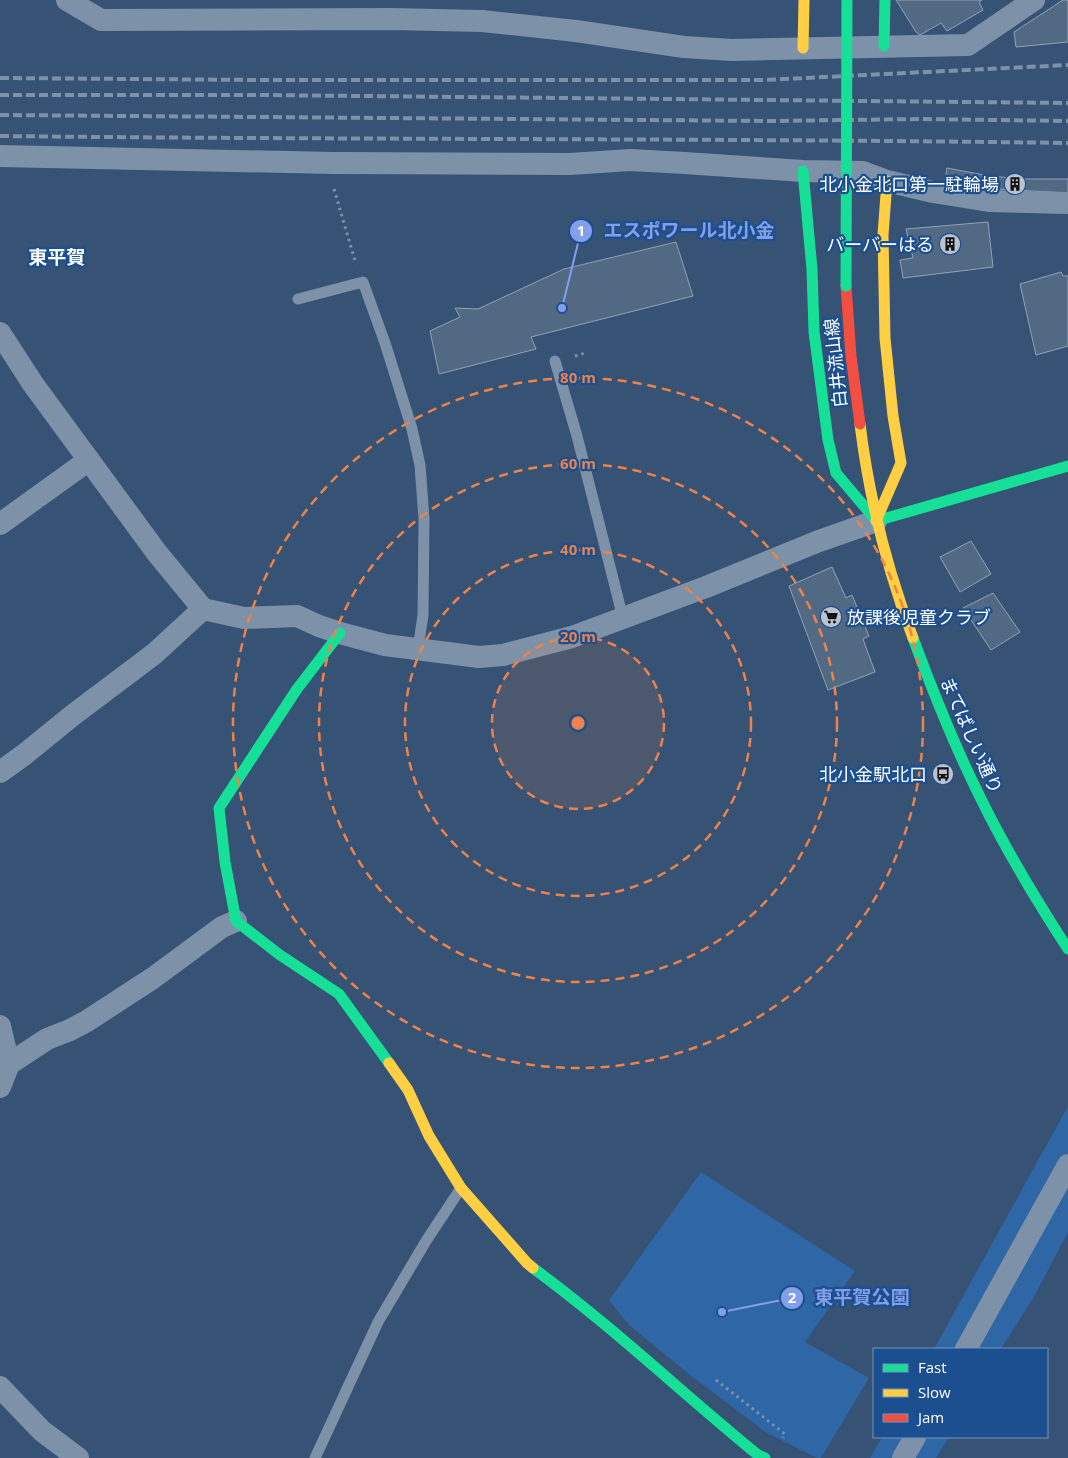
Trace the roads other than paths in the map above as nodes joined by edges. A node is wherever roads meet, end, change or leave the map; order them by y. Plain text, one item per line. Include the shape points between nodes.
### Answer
1 (67, 0) edge
2 (804, 0) edge
3 (847, 0) edge
4 (885, 0) edge
5 (1034, 0) edge
6 (884, 46) junction
7 (803, 48) junction
8 (0, 156) edge
9 (803, 171) junction
10 (887, 181) junction
11 (1068, 203) edge
12 (298, 299) dead end
13 (0, 333) edge
14 (555, 361) dead end
15 (89, 460) junction
16 (1068, 466) edge
17 (876, 521) junction
18 (0, 524) edge
19 (203, 610) junction
20 (623, 618) junction
21 (340, 634) junction
22 (418, 649) junction
23 (7, 763) edge
24 (236, 921) junction
25 (1068, 949) edge
26 (0, 1026) edge
27 (9, 1064) junction
28 (0, 1087) edge
29 (1068, 1165) edge
30 (461, 1188) junction
31 (967, 1348) edge
32 (0, 1387) edge
33 (914, 1438) edge
34 (76, 1458) edge
35 (315, 1458) edge
36 (765, 1458) edge
37 (902, 1458) edge

1 - 7 street via 101,20 391,18 482,21 684,47 732,50
2 - 7 street
3 - 17 street, 白井流山線, bridge via 847,325
4 - 6 street
5 - 6 street via 968,45
6 - 7 street
8 - 9 street via 333,163 570,164 630,160
9 - 10 street via 863,172
9 - 17 street via 814,332 828,440 836,473
10 - 11 street via 990,201
10 - 17 street via 883,236 885,338 901,463
12 - 22 lane via 363,282 385,343 420,465 424,519 423,615
13 - 15 street
14 - 20 lane
15 - 18 street
15 - 19 street
16 - 17 street
17 - 20 street
17 - 25 street, まてばしい通り via 912,634 957,748 987,813
19 - 21 street via 244,618 297,616
19 - 23 street via 154,654
20 - 22 street via 572,637 503,654 479,657
21 - 22 street
21 - 24 street via 297,689 219,808
24 - 27 street via 222,927 153,978 87,1020 47,1039
24 - 30 street via 339,994 408,1090 429,1136
26 - 27 street
27 - 28 street
29 - 31 street
30 - 35 lane via 378,1322
30 - 36 street via 527,1263 580,1302 715,1420
32 - 34 street via 42,1431
33 - 37 street

